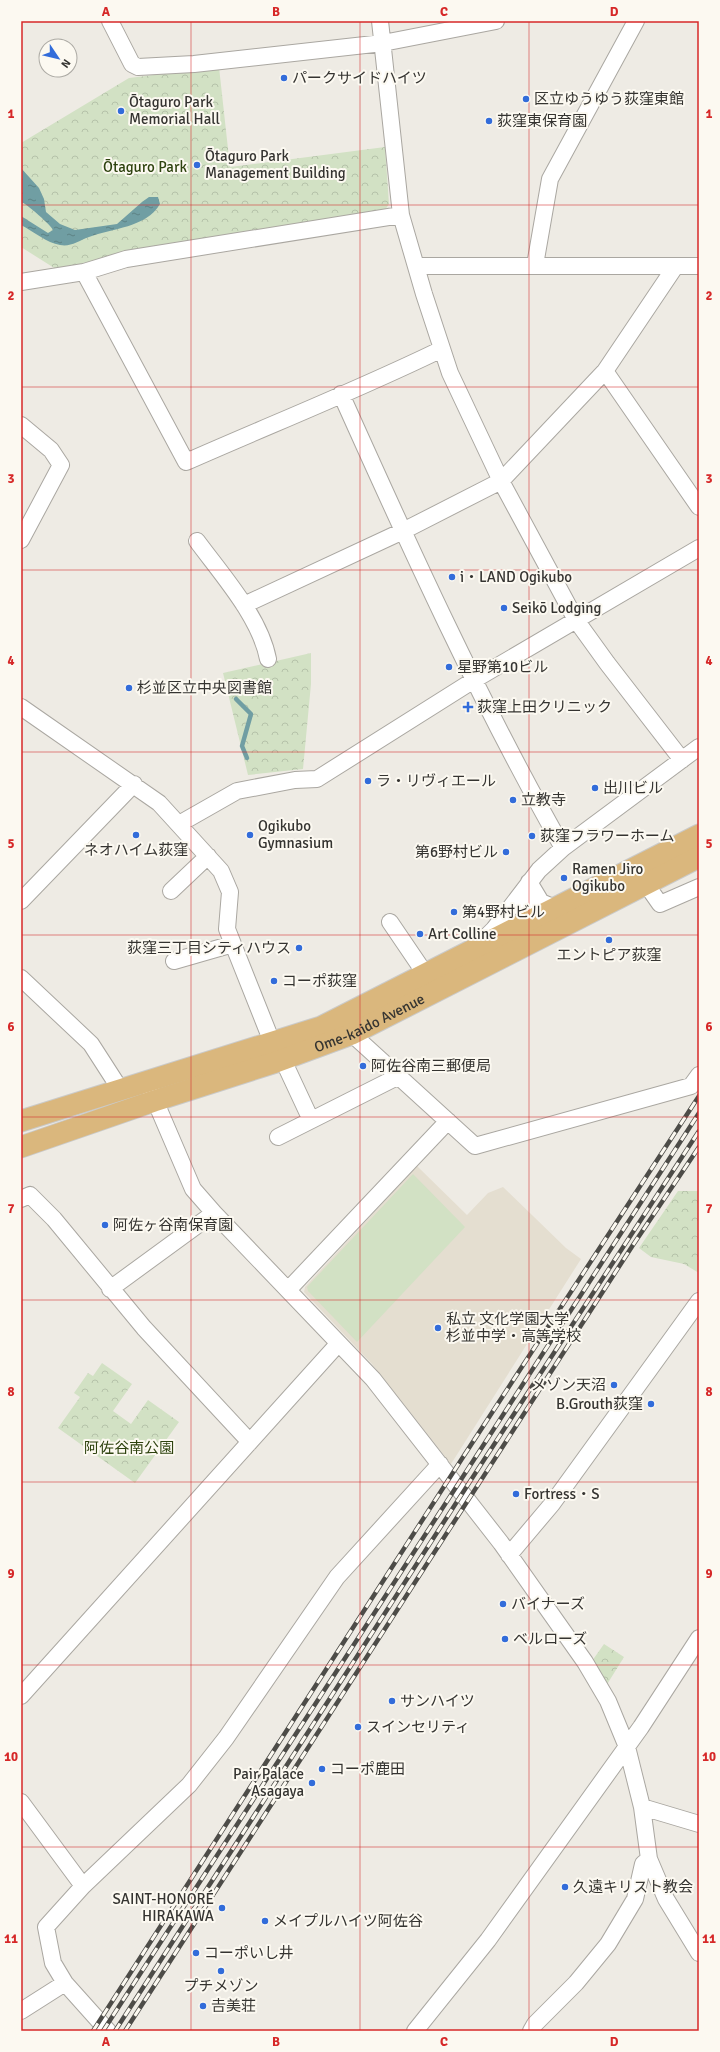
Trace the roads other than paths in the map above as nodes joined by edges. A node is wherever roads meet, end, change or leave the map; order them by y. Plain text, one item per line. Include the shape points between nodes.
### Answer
1 (110, 21) edge
2 (380, 21) edge
3 (496, 21) edge
4 (636, 21) edge
5 (383, 43) junction
6 (401, 215) junction
7 (535, 265) junction
8 (417, 266) junction
9 (699, 266) edge
10 (675, 267) junction
11 (84, 272) junction
12 (21, 282) edge
13 (442, 349) junction
14 (605, 371) junction
15 (341, 394) junction
16 (21, 424) edge
17 (501, 481) junction
18 (699, 507) edge
19 (403, 531) junction
20 (21, 540) edge
21 (197, 541) dead end
22 (699, 548) edge
23 (244, 605) junction
24 (576, 620) junction
25 (268, 659) dead end
26 (474, 680) junction
27 (21, 707) edge
28 (699, 747) edge
29 (682, 760) junction
30 (306, 773) dead end
31 (240, 781) dead end
32 (134, 784) junction
33 (178, 824) junction
34 (699, 835) edge
35 (563, 848) junction
36 (208, 856) junction
37 (699, 858) edge
38 (529, 882) junction
39 (646, 884) junction
40 (699, 887) edge
41 (171, 891) dead end
42 (21, 901) edge
43 (556, 908) junction
44 (583, 916) junction
45 (537, 918) junction
46 (390, 922) dead end
47 (509, 932) junction
48 (233, 944) junction
49 (174, 961) dead end
50 (474, 962) junction
51 (426, 975) junction
52 (21, 978) edge
53 (352, 1034) junction
54 (277, 1051) junction
55 (399, 1076) junction
56 (147, 1080) junction
57 (696, 1084) edge
58 (120, 1089) junction
59 (154, 1101) junction
60 (311, 1120) junction
61 (21, 1121) edge
62 (448, 1121) junction
63 (278, 1137) dead end
64 (21, 1147) edge
65 (21, 1199) edge
66 (214, 1213) junction
67 (110, 1289) junction
68 (288, 1290) junction
69 (699, 1301) edge
70 (338, 1344) junction
71 (250, 1442) junction
72 (440, 1464) junction
73 (509, 1555) junction
74 (699, 1638) edge
75 (21, 1696) edge
76 (627, 1747) junction
77 (21, 1802) edge
78 (642, 1807) junction
79 (699, 1824) edge
80 (649, 1859) junction
81 (82, 1886) junction
82 (699, 1953) edge
83 (65, 1983) junction
84 (21, 2011) edge
85 (108, 2031) edge
86 (415, 2031) edge
87 (531, 2031) edge

1 - 5 street via 132,64 138,68
2 - 5 street
3 - 5 street
4 - 7 street via 550,179
5 - 6 street
6 - 8 street
6 - 11 street via 126,259
7 - 8 street
7 - 10 street
8 - 13 street
9 - 10 street
10 - 14 street
11 - 12 street
11 - 15 street via 186,462
13 - 15 street via 372,383
13 - 17 street via 450,372
14 - 17 street
14 - 18 street
15 - 19 street
16 - 20 street via 51,450 61,465
17 - 19 street
17 - 24 street
19 - 23 street
19 - 26 street
21 - 23 street
22 - 24 street
23 - 25 street via 265,643
24 - 26 street
24 - 29 street
26 - 33 street via 317,779 295,780 238,791
26 - 35 street
27 - 32 street
28 - 29 street
29 - 35 street
30 - 31 street
32 - 33 street via 159,803
32 - 42 street
33 - 36 street
34 - 43 main road, Ome-kaido Avenue
35 - 38 street
36 - 41 street
36 - 48 street via 228,884 230,892 227,929
37 - 39 main road, Ome-kaido Avenue
38 - 43 street via 541,902
38 - 45 street via 526,905 529,915
38 - 47 street
38 - 50 street via 494,929
39 - 40 street via 660,904
39 - 44 main road, Ome-kaido Avenue
43 - 45 main road, Ome-kaido Avenue
44 - 45 street via 548,922
44 - 50 main road, Ome-kaido Avenue
45 - 47 main road, Ome-kaido Avenue
46 - 51 street
47 - 50 main road, Ome-kaido Avenue
48 - 49 street
48 - 54 street
50 - 51 main road, Ome-kaido Avenue
50 - 53 main road, Ome-kaido Avenue
51 - 54 main road, Ome-kaido Avenue via 321,1026
52 - 58 street via 91,1044
53 - 54 main road, Ome-kaido Avenue
53 - 55 street
54 - 56 main road, Ome-kaido Avenue
54 - 59 main road, Ome-kaido Avenue
54 - 60 street
55 - 60 street
55 - 62 street
56 - 58 main road, Ome-kaido Avenue
56 - 59 street
57 - 62 street via 475,1146
58 - 61 main road, Ome-kaido Avenue
59 - 64 main road, Ome-kaido Avenue
59 - 66 street via 193,1189
60 - 63 street
62 - 68 street
65 - 67 street via 30,1195 54,1219
66 - 67 street
66 - 68 street
67 - 71 street
68 - 70 street
69 - 73 street via 552,1504
70 - 71 street
70 - 72 street via 373,1379
71 - 75 street
72 - 73 street
72 - 81 street via 337,1577 226,1738 189,1785
73 - 76 street via 585,1662 608,1701
74 - 76 street
76 - 78 street
76 - 86 street via 488,1940
77 - 81 street
78 - 79 street
78 - 80 street
80 - 82 street via 666,1899
80 - 87 street via 643,1864 635,1899 608,1944
81 - 83 street via 46,1927 53,1963
83 - 84 street
83 - 85 street

